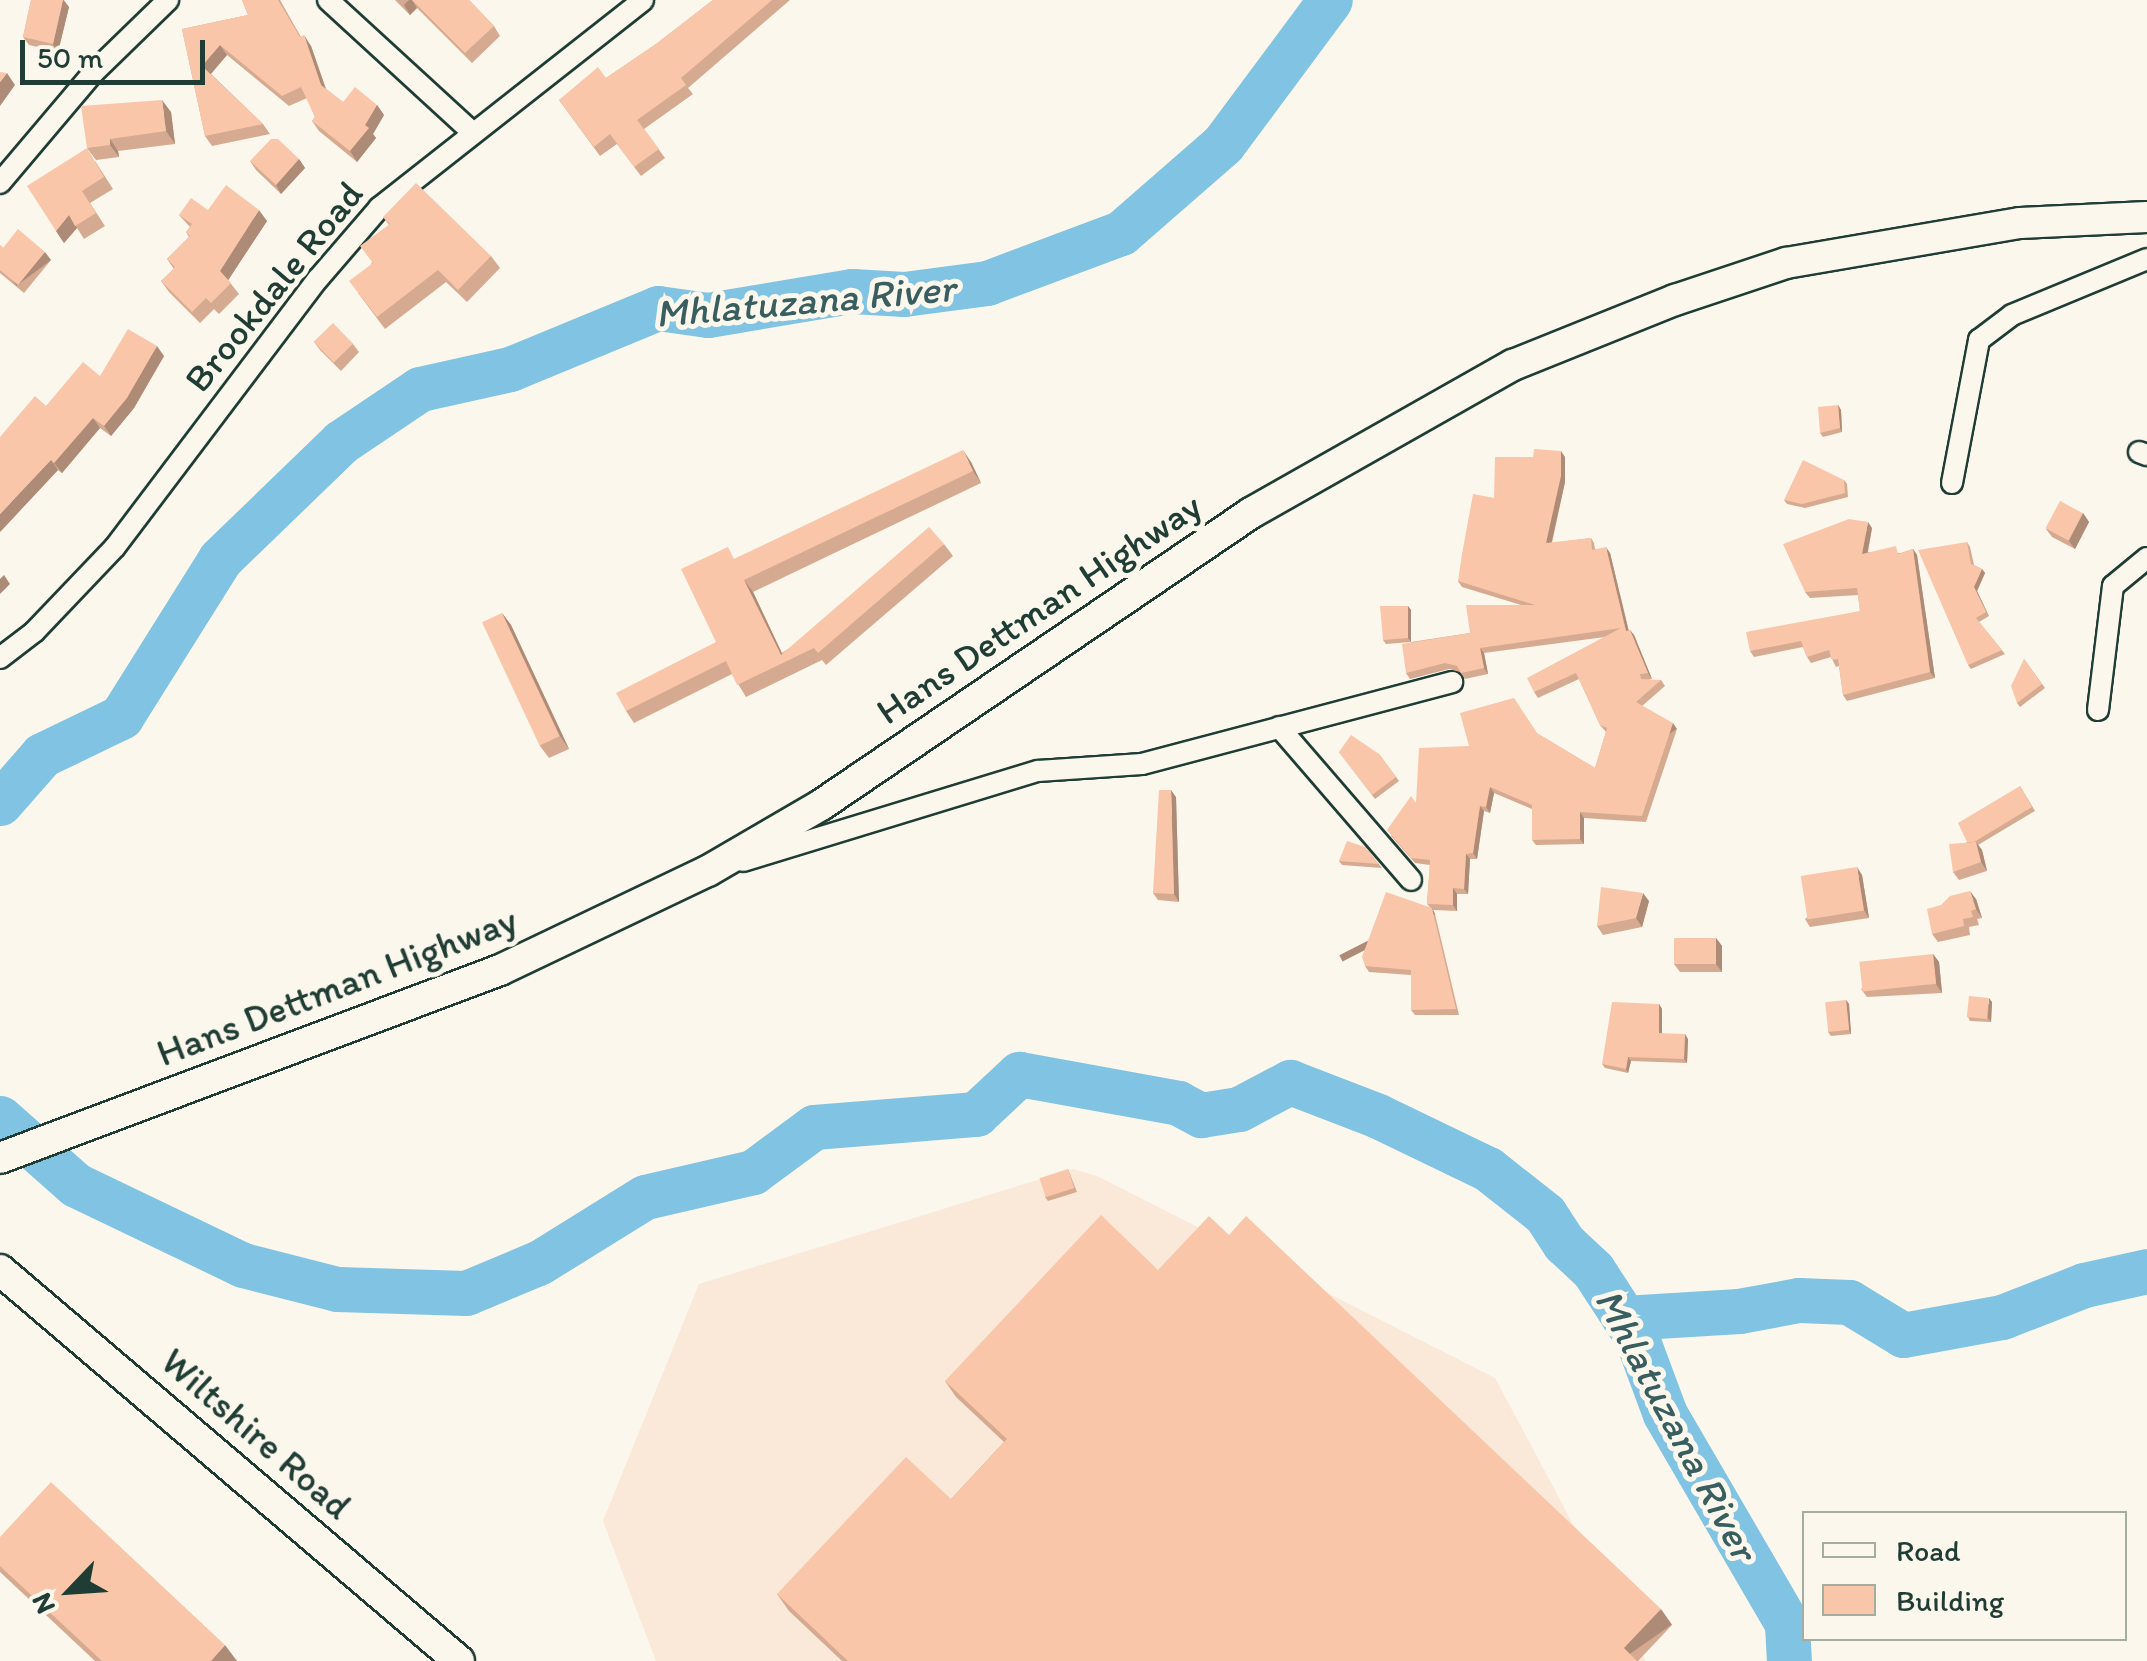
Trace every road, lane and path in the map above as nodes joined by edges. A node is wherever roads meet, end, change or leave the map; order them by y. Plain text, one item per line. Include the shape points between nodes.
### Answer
1 (168, 0) edge
2 (328, 0) edge
3 (643, 0) edge
4 (471, 131) junction
5 (0, 184) edge
6 (2142, 223) edge
7 (2147, 259) edge
8 (1952, 483) dead end
9 (2147, 558) edge
10 (0, 658) edge
11 (1452, 682) dead end
12 (2098, 710) dead end
13 (1279, 726) junction
14 (708, 871) junction
15 (1411, 880) dead end
16 (0, 1158) edge
17 (0, 1270) edge
18 (459, 1661) edge

1 - 5 street via 93,74
2 - 4 street
3 - 4 street, Brookdale Road
4 - 10 street, Brookdale Road via 378,208 115,547 80,588
6 - 14 street, Hans Dettman Highway via 2020,223 1786,263 1513,366 1251,513 836,795
7 - 8 street via 2012,315 1979,340
9 - 12 street via 2113,586
11 - 13 street
13 - 14 street via 1142,764 1038,771
13 - 15 street
14 - 16 street, Hans Dettman Highway via 500,970
17 - 18 street, Wiltshire Road

